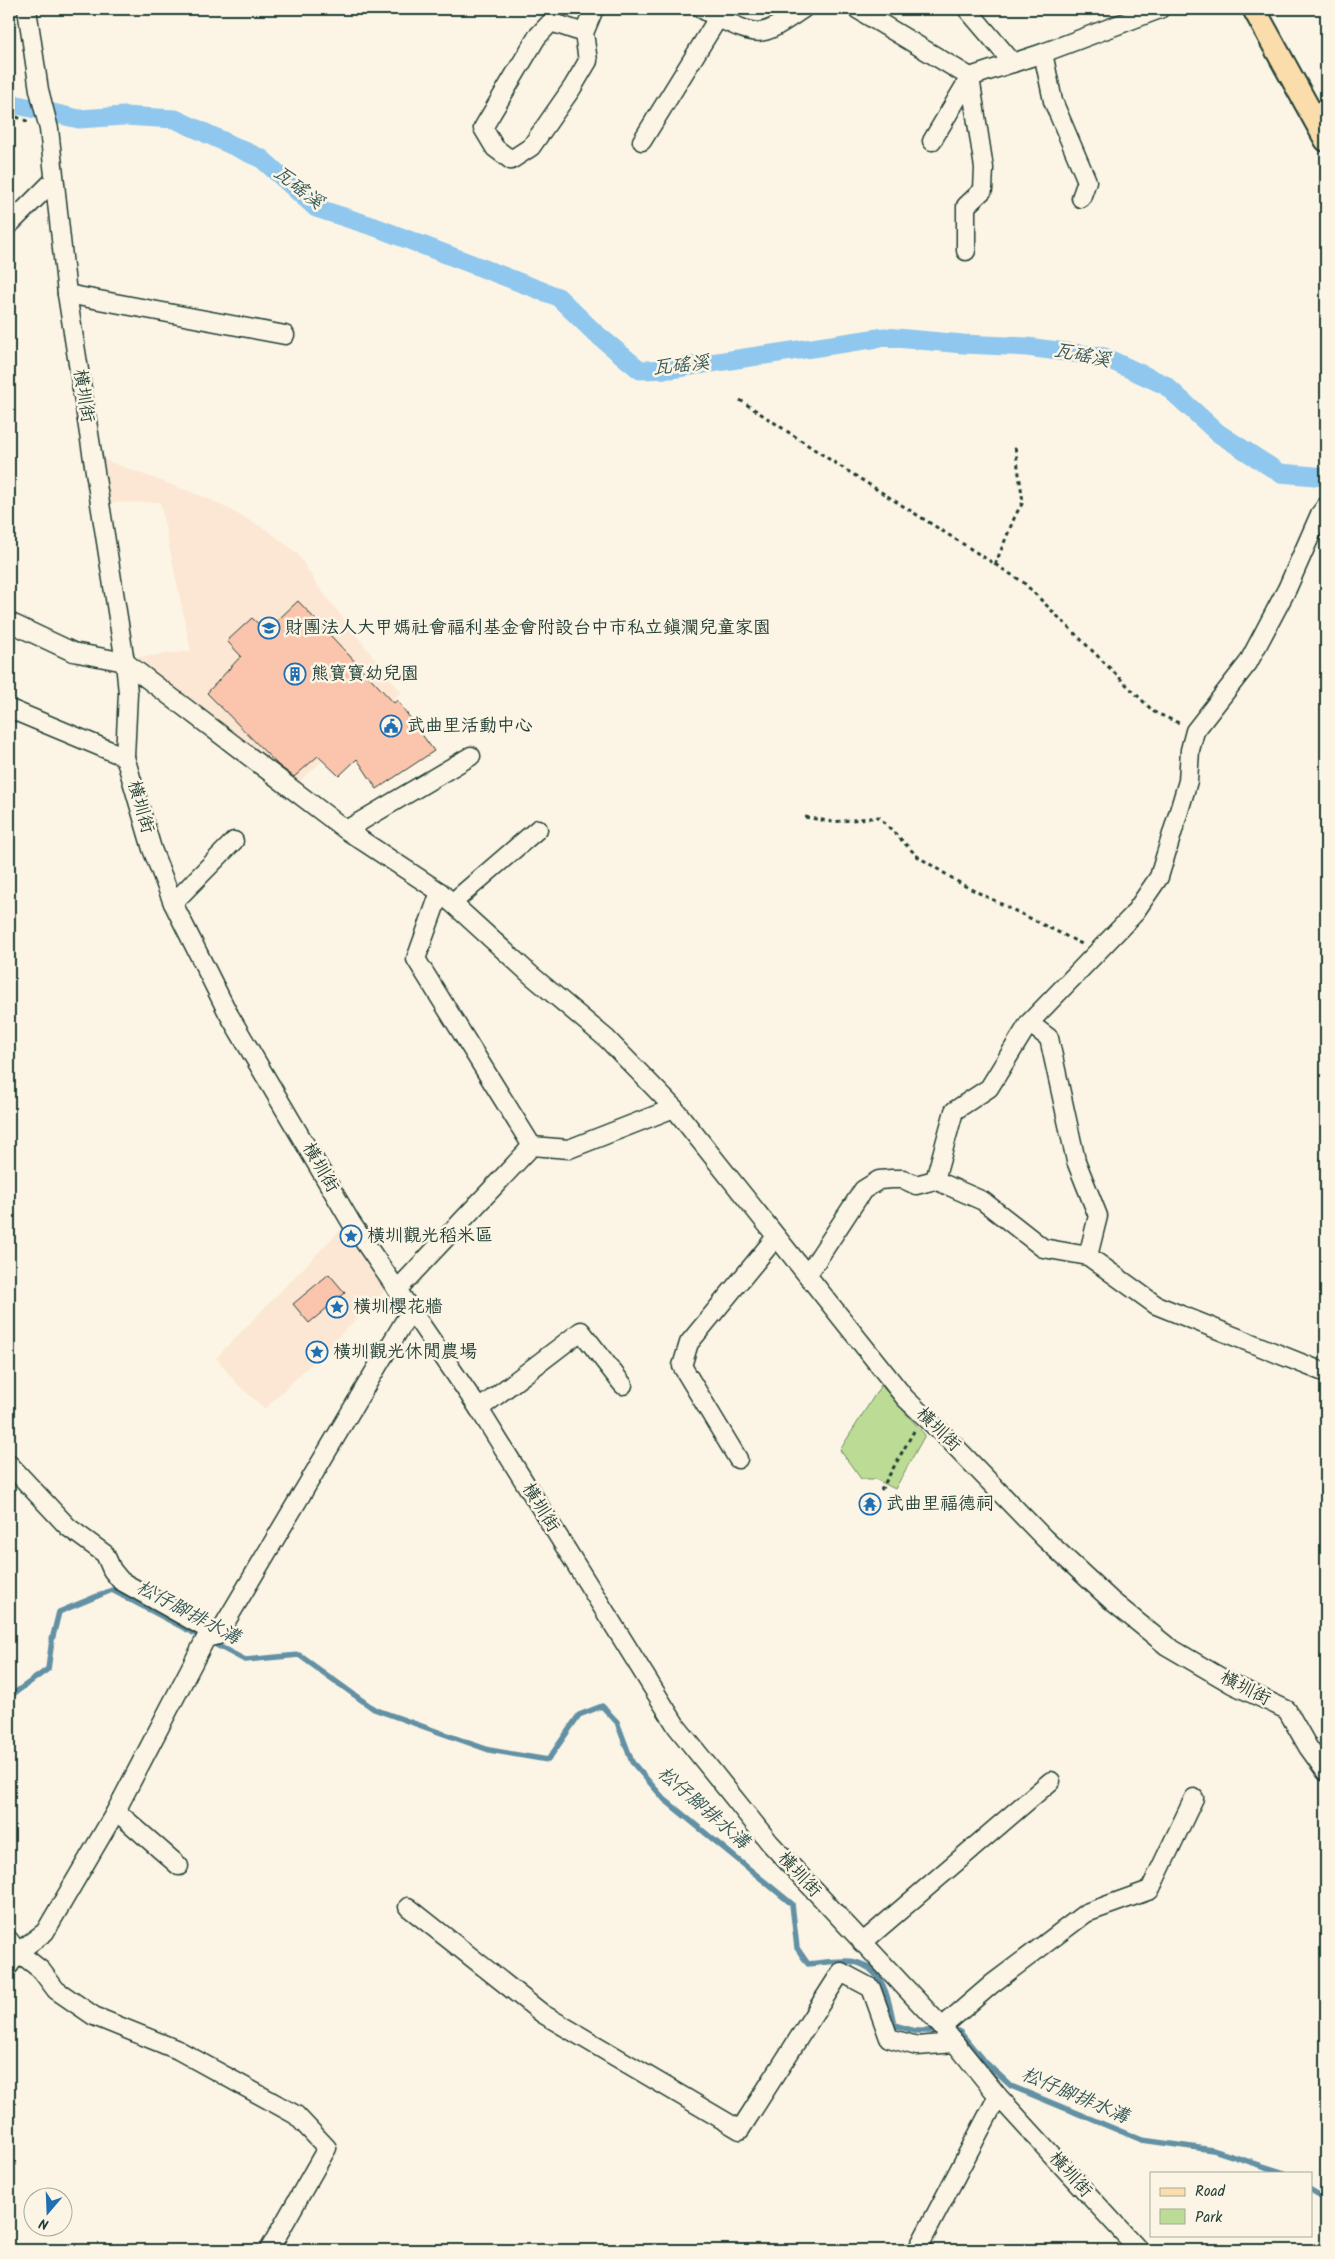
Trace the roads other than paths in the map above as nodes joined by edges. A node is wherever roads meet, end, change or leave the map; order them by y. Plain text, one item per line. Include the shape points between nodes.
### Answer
1 (27, 9) edge
2 (594, 9) edge
3 (702, 9) edge
4 (802, 9) edge
5 (857, 9) edge
6 (967, 9) edge
7 (1160, 9) edge
8 (1254, 9) edge
9 (718, 18) junction
10 (584, 33) junction
11 (1043, 53) junction
12 (1014, 63) junction
13 (970, 77) junction
14 (1326, 140) edge
15 (642, 141) dead end
16 (932, 141) dead end
17 (54, 180) junction
18 (1081, 198) dead end
19 (9, 226) edge
20 (966, 251) dead end
21 (67, 294) junction
22 (285, 335) dead end
23 (1326, 506) edge
24 (9, 622) edge
25 (125, 662) junction
26 (10, 709) edge
27 (471, 756) dead end
28 (125, 758) junction
29 (538, 829) dead end
30 (346, 830) junction
31 (234, 842) dead end
32 (446, 898) junction
33 (174, 903) junction
34 (1029, 1023) junction
35 (674, 1108) junction
36 (532, 1146) junction
37 (934, 1180) junction
38 (776, 1237) junction
39 (1088, 1256) junction
40 (808, 1274) junction
41 (397, 1290) junction
42 (411, 1310) junction
43 (1326, 1373) edge
44 (622, 1385) dead end
45 (478, 1410) junction
46 (738, 1458) dead end
47 (9, 1464) edge
48 (208, 1641) junction
49 (1326, 1772) edge
50 (1051, 1782) dead end
51 (1194, 1798) dead end
52 (116, 1811) junction
53 (179, 1866) dead end
54 (408, 1907) dead end
55 (862, 1943) junction
56 (12, 1953) edge
57 (942, 2026) junction
58 (955, 2043) junction
59 (998, 2096) junction
60 (269, 2250) edge
61 (916, 2250) edge
62 (1139, 2250) edge

1 - 17 street, 橫圳街 via 39,90 49,129
2 - 10 street
3 - 9 street
4 - 9 street via 768,31 749,32
5 - 13 street
6 - 12 street
7 - 11 street
8 - 14 main road
9 - 15 street
10 - 10 street via 588,61 531,147 511,160 495,148 483,128 537,37 551,22
11 - 12 street
11 - 18 street via 1053,101 1087,181
12 - 13 street
13 - 16 street
13 - 20 street via 984,168 982,190 966,206
17 - 19 street
17 - 21 street, 橫圳街
21 - 22 street
21 - 25 street, 橫圳街
23 - 34 street via 1248,663 1195,731 1188,781 1159,877 1133,915
24 - 25 street, 橫圳街 via 73,652
25 - 28 street, 橫圳街 via 128,693
25 - 30 street, 橫圳街
26 - 28 street
27 - 30 street
28 - 33 street, 橫圳街 via 152,849
29 - 32 street
30 - 32 street, 橫圳街
31 - 33 street
32 - 35 street, 橫圳街 via 607,1039
32 - 36 street via 416,959
33 - 41 street, 橫圳街 via 233,1021 352,1224
34 - 37 street via 990,1088 954,1111
34 - 39 street via 1049,1038 1076,1162 1098,1216
35 - 36 street via 569,1149
35 - 38 street, 橫圳街
36 - 41 street
37 - 39 street via 983,1201 1043,1248
37 - 40 street via 916,1185 903,1180 879,1180 863,1190
38 - 40 street, 橫圳街
38 - 46 street via 689,1343 682,1366
39 - 43 street via 1156,1305
40 - 49 street, 橫圳街 via 904,1398 1044,1538 1113,1602 1167,1646 1232,1684 1286,1710
41 - 42 street, 橫圳街
42 - 45 street, 橫圳街
42 - 48 street
44 - 45 street via 581,1331
45 - 55 street, 橫圳街 via 676,1727 770,1843
47 - 48 street via 68,1527 104,1554 121,1581
48 - 52 street
50 - 55 street
51 - 57 street via 1150,1890 1086,1914
52 - 53 street
52 - 56 street via 45,1932
54 - 58 street via 544,2014 740,2130 841,1972 871,1988 889,2038 917,2046
55 - 57 street, 橫圳街
56 - 60 street via 41,1970 56,1990 94,2016 178,2050 296,2114 327,2148
57 - 58 street, 橫圳街
58 - 59 street, 橫圳街
59 - 61 street
59 - 62 street, 橫圳街

